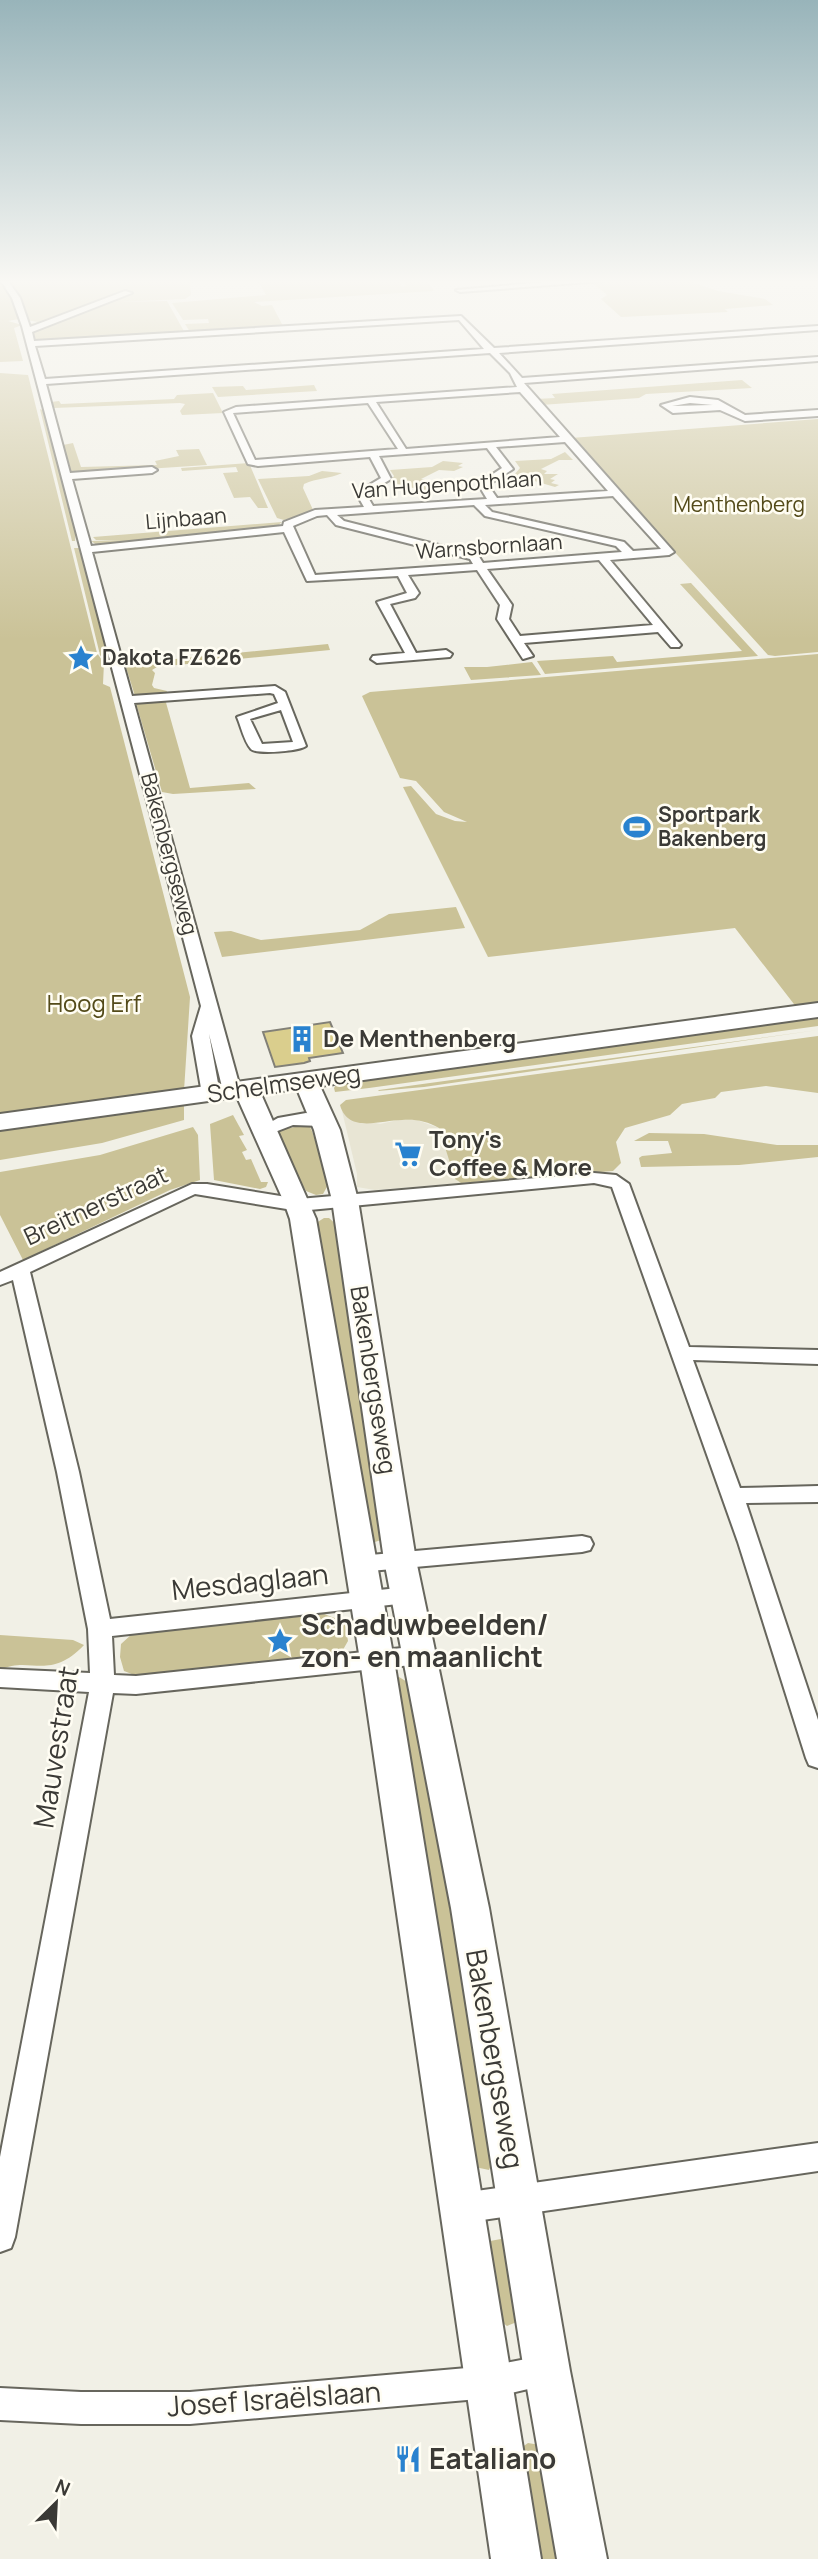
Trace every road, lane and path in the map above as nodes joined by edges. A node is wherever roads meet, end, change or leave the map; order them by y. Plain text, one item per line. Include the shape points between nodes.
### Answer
1 (46, 400) edge
2 (365, 400) edge
3 (370, 400) edge
4 (534, 400) edge
5 (705, 400) edge
6 (710, 400) edge
7 (722, 407) junction
8 (818, 412) edge
9 (567, 439) junction
10 (489, 445) junction
11 (404, 452) junction
12 (373, 454) junction
13 (152, 470) dead end
14 (67, 476) junction
15 (616, 493) junction
16 (494, 501) junction
17 (476, 502) junction
18 (370, 509) junction
19 (331, 512) junction
20 (288, 529) junction
21 (87, 550) junction
22 (632, 556) junction
23 (603, 558) junction
24 (482, 567) junction
25 (402, 573) junction
26 (662, 628) junction
27 (516, 640) junction
28 (675, 645) dead end
29 (446, 654) dead end
30 (527, 656) dead end
31 (413, 657) junction
32 (377, 659) dead end
33 (128, 700) junction
34 (285, 705) junction
35 (818, 1010) edge
36 (306, 1081) junction
37 (230, 1091) junction
38 (322, 1121) junction
39 (0, 1122) edge
40 (262, 1132) junction
41 (345, 1200) junction
42 (299, 1205) junction
43 (10, 1274) edge
44 (683, 1353) junction
45 (818, 1357) edge
46 (818, 1494) edge
47 (732, 1496) junction
48 (582, 1544) dead end
49 (404, 1577) junction
50 (362, 1582) junction
51 (100, 1629) junction
52 (421, 1655) junction
53 (377, 1660) junction
54 (0, 1678) edge
55 (102, 1685) junction
56 (811, 1708) edge
57 (818, 1758) edge
58 (818, 2157) edge
59 (519, 2199) junction
60 (462, 2208) junction
61 (0, 2237) edge
62 (547, 2371) junction
63 (490, 2382) junction
64 (0, 2404) edge
65 (516, 2559) edge
66 (582, 2559) edge

1 - 14 street, Bakenbergseweg
2 - 12 street via 228,412 251,462
3 - 11 street
4 - 9 street
5 - 7 street via 665,405 673,410
6 - 7 street
7 - 8 street via 745,418
9 - 10 street
9 - 15 street
10 - 11 street
10 - 16 street via 508,469 483,484
11 - 12 street
12 - 18 street via 386,479 361,493
13 - 14 street
14 - 21 street, Bakenbergseweg
15 - 16 street, Van Hugenpothlaan
15 - 22 street, Warnsbornlaan via 669,552
16 - 17 street, Van Hugenpothlaan
17 - 18 street, Van Hugenpothlaan
17 - 22 street via 489,514 620,544
18 - 19 street, Van Hugenpothlaan
19 - 20 street, Van Hugenpothlaan via 300,517 288,524
19 - 24 street via 340,523 470,555
20 - 21 street, Lijnbaan
20 - 25 street, Warnsbornlaan via 311,579
21 - 33 street, Bakenbergseweg
22 - 23 street, Warnsbornlaan
23 - 24 street, Warnsbornlaan
23 - 26 street
24 - 25 street, Warnsbornlaan
24 - 27 street via 506,605 503,619
25 - 31 street via 413,593 383,602
26 - 27 street
26 - 28 street
27 - 30 street
29 - 31 street
31 - 32 street
33 - 34 street via 258,688 279,692
33 - 37 street, Bakenbergseweg via 208,1007 200,1036
34 - 34 street via 243,717 257,748 300,746
35 - 36 street, Schelmseweg
36 - 37 street, Schelmseweg
36 - 38 street, Bakenbergseweg
37 - 39 street, Schelmseweg
37 - 40 street, Bakenbergseweg
38 - 40 street via 278,1122
38 - 41 street, Bakenbergseweg
40 - 42 street, Bakenbergseweg
41 - 42 street
41 - 44 street via 614,1180 624,1189
41 - 49 street, Bakenbergseweg
42 - 43 street, Breitnerstraat via 192,1189
42 - 50 street, Bakenbergseweg
43 - 51 street, Mauvestraat via 68,1472
44 - 45 street
44 - 47 street
46 - 47 street
47 - 56 street
48 - 49 street
49 - 50 street, Mesdaglaan
49 - 50 street
49 - 52 street, Bakenbergseweg
50 - 51 street, Mesdaglaan
50 - 53 street, Bakenbergseweg
51 - 55 street, Mauvestraat
52 - 53 street
52 - 59 street, Bakenbergseweg
53 - 55 street
53 - 60 street, Bakenbergseweg
54 - 55 street
55 - 61 street, Mauvestraat
56 - 57 street
58 - 59 street
59 - 60 street
59 - 62 street, Bakenbergseweg
60 - 63 street, Bakenbergseweg
62 - 63 street, Josef Israëlslaan
62 - 66 street, Bakenbergseweg
63 - 64 street, Josef Israëlslaan via 190,2408
63 - 65 street, Bakenbergseweg

